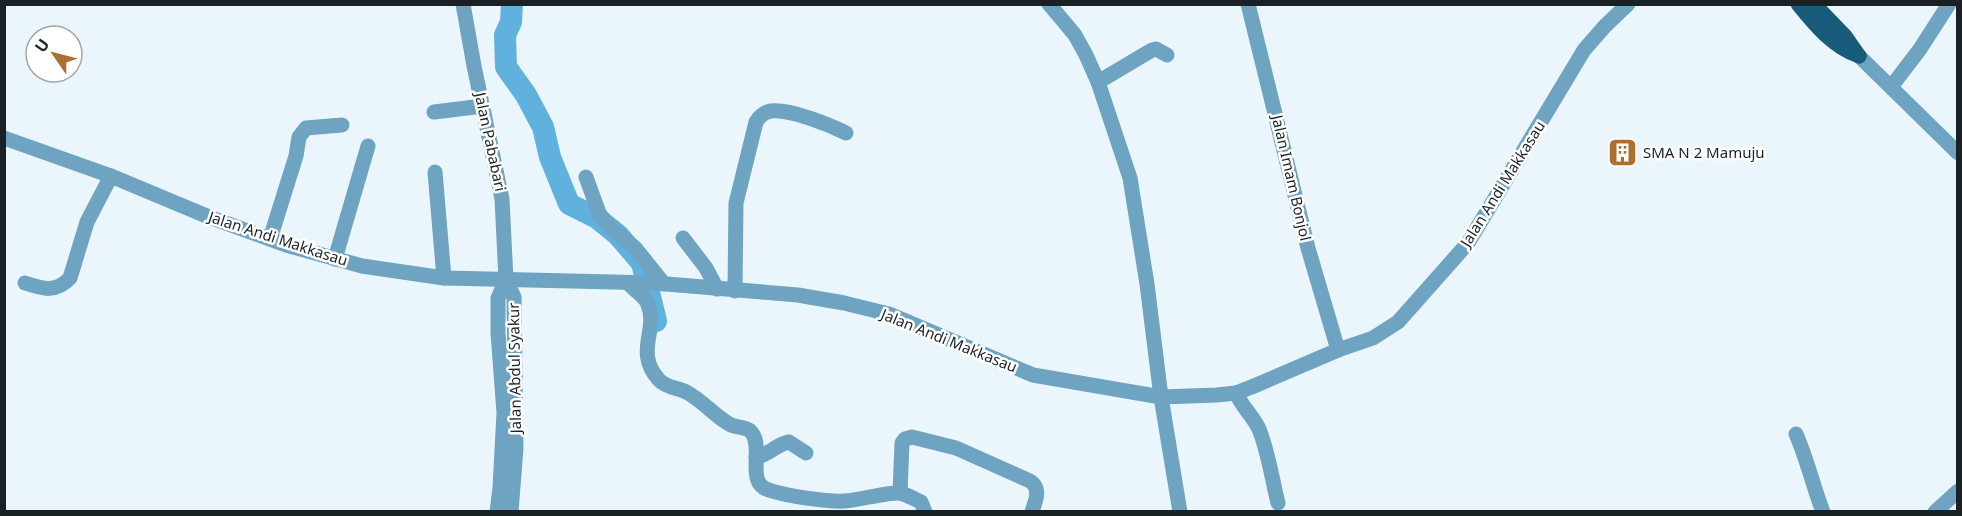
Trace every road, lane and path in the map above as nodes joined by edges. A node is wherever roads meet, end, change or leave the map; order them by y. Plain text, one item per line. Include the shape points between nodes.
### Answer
1 (463, 4) edge
2 (1049, 4) edge
3 (1248, 4) edge
4 (1629, 4) edge
5 (1798, 4) edge
6 (1814, 4) edge
7 (1949, 4) edge
8 (1167, 55) dead end
9 (1859, 56) junction
10 (1098, 82) junction
11 (1891, 87) junction
12 (483, 106) junction
13 (434, 112) dead end
14 (342, 125) dead end
15 (846, 133) dead end
16 (4, 138) edge
17 (368, 146) dead end
18 (1956, 150) edge
19 (435, 172) dead end
20 (111, 176) junction
21 (586, 177) dead end
22 (683, 238) dead end
23 (270, 239) junction
24 (335, 259) junction
25 (444, 278) junction
26 (506, 280) junction
27 (25, 283) dead end
28 (646, 283) junction
29 (717, 289) junction
30 (735, 291) junction
31 (1338, 350) junction
32 (1236, 393) junction
33 (1161, 397) junction
34 (1796, 434) dead end
35 (806, 453) dead end
36 (761, 456) junction
37 (1958, 492) edge
38 (900, 493) junction
39 (1278, 503) dead end
40 (497, 512) edge
41 (510, 512) edge
42 (925, 512) edge
43 (1032, 512) edge
44 (1180, 512) edge
45 (1823, 512) edge
46 (1935, 512) edge

1 - 12 street, Jalan Pababari
2 - 10 street via 1075,35
3 - 31 street, Jalan Imam Bonjol via 1308,248
4 - 31 street, Jalan Andi Makkasau via 1584,50 1468,243 1398,322 1373,338
5 - 9 main road via 1837,45
6 - 9 main road
7 - 11 street
8 - 10 street via 1152,50
9 - 11 street
10 - 33 street via 1130,178
11 - 18 street
12 - 13 street
12 - 26 street, Jalan Pababari via 502,199
14 - 23 street via 306,128 299,137
15 - 30 street via 824,122 785,112 770,111 760,116 736,203
16 - 20 street, Jalan Andi Makkasau
17 - 24 street
19 - 25 street
20 - 23 street, Jalan Andi Makkasau
20 - 27 street via 87,222 70,278 56,289
21 - 28 street via 606,224 636,249
22 - 29 street
23 - 24 street, Jalan Andi Makkasau
24 - 25 street, Jalan Andi Makkasau
25 - 26 street, Jalan Andi Makkasau
26 - 28 street, Jalan Andi Makkasau
26 - 40 street, Jalan Abdul Syakur via 498,298 504,413
26 - 41 street, Jalan Abdul Syakur via 514,297 516,448
28 - 29 street, Jalan Andi Makkasau
28 - 36 street via 651,315 646,354 657,377 672,389 686,392 707,405 733,426 748,429
29 - 30 street, Jalan Andi Makkasau
30 - 33 street, Jalan Andi Makkasau via 798,295 889,314 1033,375
31 - 32 street, Jalan Andi Makkasau
32 - 33 street, Jalan Andi Makkasau
32 - 39 street via 1260,432
33 - 44 street
34 - 45 street
35 - 36 street via 789,442
36 - 38 street via 757,479 766,490 844,501
37 - 46 street
38 - 42 street via 921,502
38 - 43 street via 902,443 912,437 957,448 1030,481 1037,489

